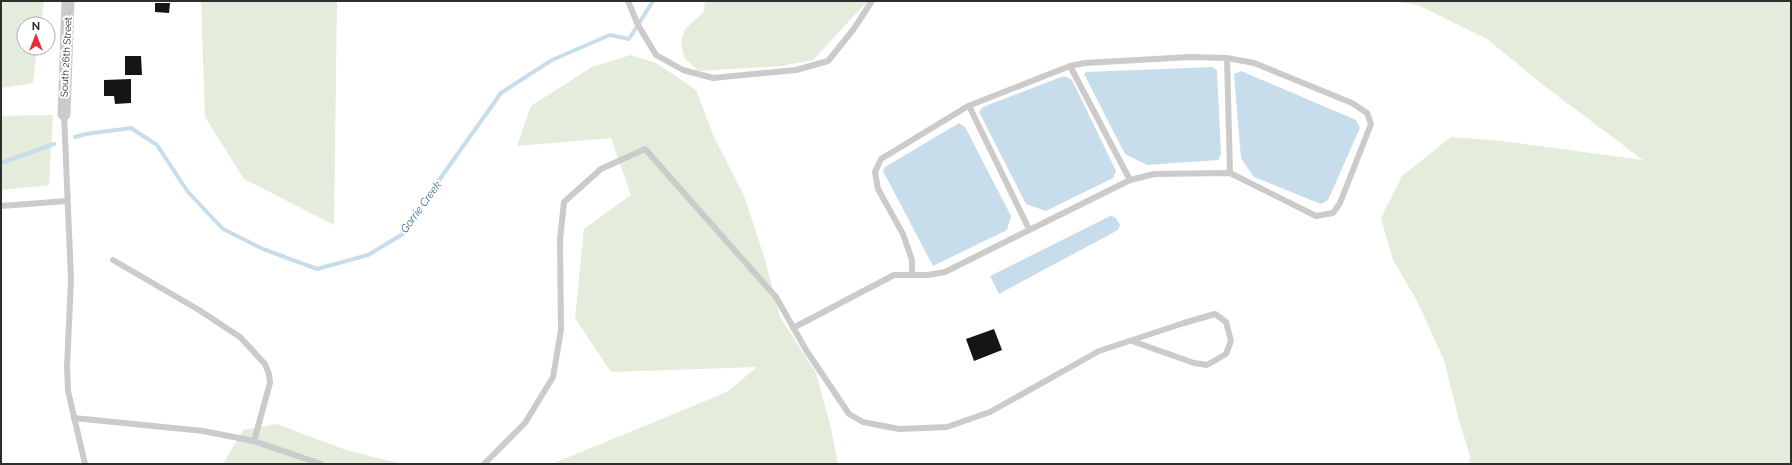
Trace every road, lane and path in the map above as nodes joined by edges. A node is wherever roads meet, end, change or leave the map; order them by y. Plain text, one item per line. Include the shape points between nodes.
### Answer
1 (68, 1) edge
2 (628, 1) edge
3 (872, 1) edge
4 (1227, 58) junction
5 (1070, 66) junction
6 (969, 106) junction
7 (64, 114) joint
8 (1230, 172) junction
9 (1130, 180) junction
10 (67, 201) junction
11 (1, 206) edge
12 (1028, 229) junction
13 (113, 260) dead end
14 (912, 275) junction
15 (793, 328) junction
16 (1132, 341) junction
17 (74, 418) junction
18 (254, 441) junction
19 (86, 464) edge
20 (321, 464) edge
21 (484, 464) edge

1 - 7 street, South 26th Street
2 - 3 lane via 638,25 656,54 683,70 713,78 796,70 828,61 854,30
4 - 5 lane via 1085,62
4 - 8 lane
4 - 8 lane via 1254,63 1352,103 1367,113 1371,124 1340,203 1333,213 1316,216
5 - 6 lane
5 - 9 lane
6 - 12 lane
6 - 14 lane via 881,159 875,172 878,189 903,234 912,260
7 - 10 lane
8 - 9 lane via 1154,174
9 - 12 lane
10 - 11 lane
10 - 17 lane via 70,279 67,367 68,392
12 - 14 lane via 945,272
13 - 18 lane via 240,337 265,364 270,383
14 - 15 lane via 894,275
15 - 16 lane via 849,414 863,422 899,429 947,427 990,412 1099,350
15 - 21 lane via 776,297 645,149 601,169 564,202 560,240 561,330 553,377 525,423
16 - 16 lane via 1215,314 1226,322 1231,341 1226,354 1207,365 1194,363
17 - 18 lane via 203,431
17 - 19 lane
18 - 20 lane

